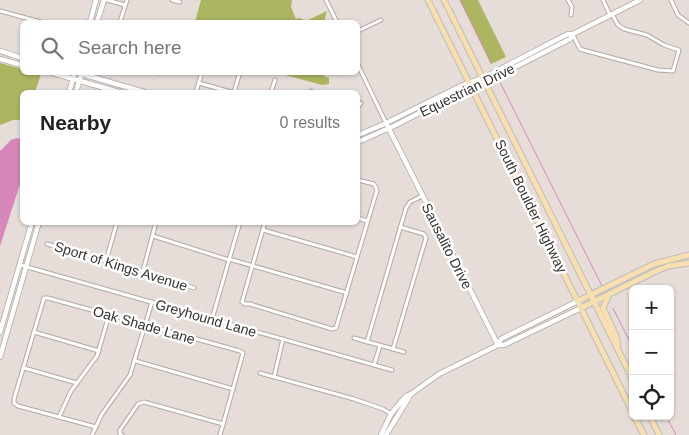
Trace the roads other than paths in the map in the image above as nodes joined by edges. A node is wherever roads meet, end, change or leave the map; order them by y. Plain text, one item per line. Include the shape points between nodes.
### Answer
1 (96, 0) edge
2 (105, 0) edge
3 (127, 0) edge
4 (172, 0) edge
5 (326, 0) edge
6 (428, 0) edge
7 (444, 0) edge
8 (568, 0) edge
9 (603, 0) edge
10 (641, 0) edge
11 (671, 0) edge
12 (180, 2) dead end
13 (125, 5) junction
14 (0, 11) edge
15 (572, 15) dead end
16 (611, 15) junction
17 (34, 20) edge
18 (91, 20) edge
19 (98, 20) edge
20 (121, 20) edge
21 (336, 20) edge
22 (381, 20) dead end
23 (689, 22) edge
24 (360, 30) edge
25 (573, 34) junction
26 (0, 51) edge
27 (20, 57) edge
28 (0, 59) edge
29 (20, 64) edge
30 (360, 69) edge
31 (59, 75) edge
32 (74, 75) edge
33 (82, 75) edge
34 (85, 75) edge
35 (201, 75) edge
36 (239, 75) edge
37 (73, 79) junction
38 (275, 80) dead end
39 (483, 80) junction
40 (80, 81) junction
41 (199, 83) junction
42 (470, 85) junction
43 (70, 90) edge
44 (77, 90) edge
45 (112, 90) edge
46 (137, 90) edge
47 (197, 90) edge
48 (225, 90) edge
49 (233, 90) edge
50 (272, 90) edge
51 (386, 123) junction
52 (389, 128) junction
53 (360, 134) edge
54 (360, 141) edge
55 (360, 180) edge
56 (422, 196) junction
57 (360, 219) edge
58 (368, 221) junction
59 (31, 225) edge
60 (38, 225) edge
61 (116, 225) edge
62 (155, 225) edge
63 (239, 225) edge
64 (264, 225) edge
65 (400, 227) junction
66 (263, 230) junction
67 (153, 236) junction
68 (47, 244) dead end
69 (689, 256) edge
70 (357, 257) junction
71 (229, 260) junction
72 (665, 260) junction
73 (106, 261) junction
74 (689, 263) edge
75 (20, 265) junction
76 (253, 266) junction
77 (26, 267) junction
78 (664, 268) junction
79 (143, 271) junction
80 (194, 288) dead end
81 (347, 293) junction
82 (609, 294) junction
83 (590, 295) junction
84 (152, 302) junction
85 (578, 302) junction
86 (594, 302) junction
87 (581, 308) junction
88 (109, 315) junction
89 (212, 319) junction
90 (146, 325) junction
91 (0, 332) edge
92 (34, 332) junction
93 (354, 338) dead end
94 (283, 339) junction
95 (367, 342) junction
96 (380, 346) junction
97 (498, 346) junction
98 (393, 349) junction
99 (99, 351) junction
100 (404, 352) dead end
101 (620, 354) junction
102 (0, 357) edge
103 (136, 361) junction
104 (374, 365) junction
105 (24, 368) junction
106 (392, 370) dead end
107 (260, 373) dead end
108 (630, 375) edge
109 (274, 377) junction
110 (77, 384) junction
111 (233, 389) junction
112 (412, 394) junction
113 (629, 405) edge
114 (391, 414) junction
115 (59, 417) junction
116 (636, 420) edge
117 (652, 420) edge
118 (223, 424) junction
119 (96, 427) junction
120 (92, 435) edge
121 (122, 435) edge
122 (220, 435) edge
123 (381, 435) edge
124 (386, 435) edge
125 (644, 435) edge
126 (659, 435) edge

1 - 18 street
2 - 13 street
2 - 19 street
3 - 13 street
4 - 12 street
5 - 21 street
6 - 42 main road, South Boulder Highway
7 - 39 main road, South Boulder Highway
8 - 15 street
9 - 16 street
10 - 16 street, Equestrian Drive
11 - 23 street via 678,15
13 - 20 street
14 - 17 street
16 - 25 street, Equestrian Drive
16 - 25 street via 620,27 678,50 673,71 580,49
22 - 24 street
25 - 39 street, Equestrian Drive via 570,39
26 - 27 street
28 - 29 street
30 - 51 street, Sausalito Drive
31 - 37 street
32 - 37 street
33 - 40 street
34 - 46 street
35 - 41 street
36 - 49 street
37 - 40 street
37 - 43 street
38 - 50 street
39 - 42 street, Equestrian Drive
39 - 83 main road, South Boulder Highway
40 - 44 street
40 - 45 street
41 - 47 street
41 - 48 street
42 - 51 street, Equestrian Drive via 463,85
42 - 52 street, Equestrian Drive
42 - 85 main road, South Boulder Highway
51 - 52 street, Sausalito Drive
51 - 53 street, Equestrian Drive
52 - 54 street, Equestrian Drive
52 - 56 street, Sausalito Drive
55 - 58 street via 377,186
56 - 65 street via 407,204
56 - 97 street, Sausalito Drive
57 - 58 street
58 - 70 street
59 - 75 street
60 - 77 street
61 - 73 street
62 - 67 street
63 - 71 street
64 - 66 street
65 - 95 street
65 - 98 street via 426,235
66 - 70 street
66 - 76 street
67 - 71 street
67 - 79 street
68 - 73 street, Sport of Kings Avenue
69 - 72 main road
70 - 81 street
71 - 76 street
71 - 89 street
72 - 78 main road
72 - 83 main road
73 - 79 street, Sport of Kings Avenue
74 - 78 main road
75 - 77 street, Greyhound Lane
75 - 91 street
76 - 81 street
76 - 81 street via 242,302 245,304 336,328
77 - 84 street, Greyhound Lane
77 - 102 street
78 - 82 main road
79 - 80 street, Sport of Kings Avenue
82 - 86 main road
82 - 101 main road via 603,308
83 - 85 main road
83 - 86 main road, South Boulder Highway
84 - 89 street, Greyhound Lane
84 - 90 street
85 - 87 main road, South Boulder Highway
85 - 97 street via 501,339
86 - 87 main road
86 - 101 main road, South Boulder Highway
87 - 97 street
87 - 113 main road, South Boulder Highway
88 - 90 street, Oak Shade Lane
88 - 92 street, Oak Shade Lane via 44,298
88 - 99 street
89 - 94 street, Greyhound Lane
90 - 103 street
90 - 111 street, Oak Shade Lane via 243,353
92 - 99 street
92 - 105 street
93 - 95 street
94 - 104 street, Greyhound Lane
94 - 109 street
95 - 96 street
96 - 98 street
96 - 104 street
97 - 112 street via 439,374
98 - 100 street
99 - 110 street
101 - 108 main road, South Boulder Highway
103 - 111 street
103 - 119 street
104 - 106 street, Greyhound Lane
105 - 110 street
105 - 115 street via 14,404
107 - 109 street
109 - 114 street via 354,399
110 - 115 street
111 - 118 street
112 - 114 street via 406,396
112 - 124 street
114 - 123 street
115 - 119 street
116 - 125 main road, South Boulder Highway
117 - 126 main road
118 - 121 street via 144,402 138,404 120,430
118 - 122 street
119 - 120 street

